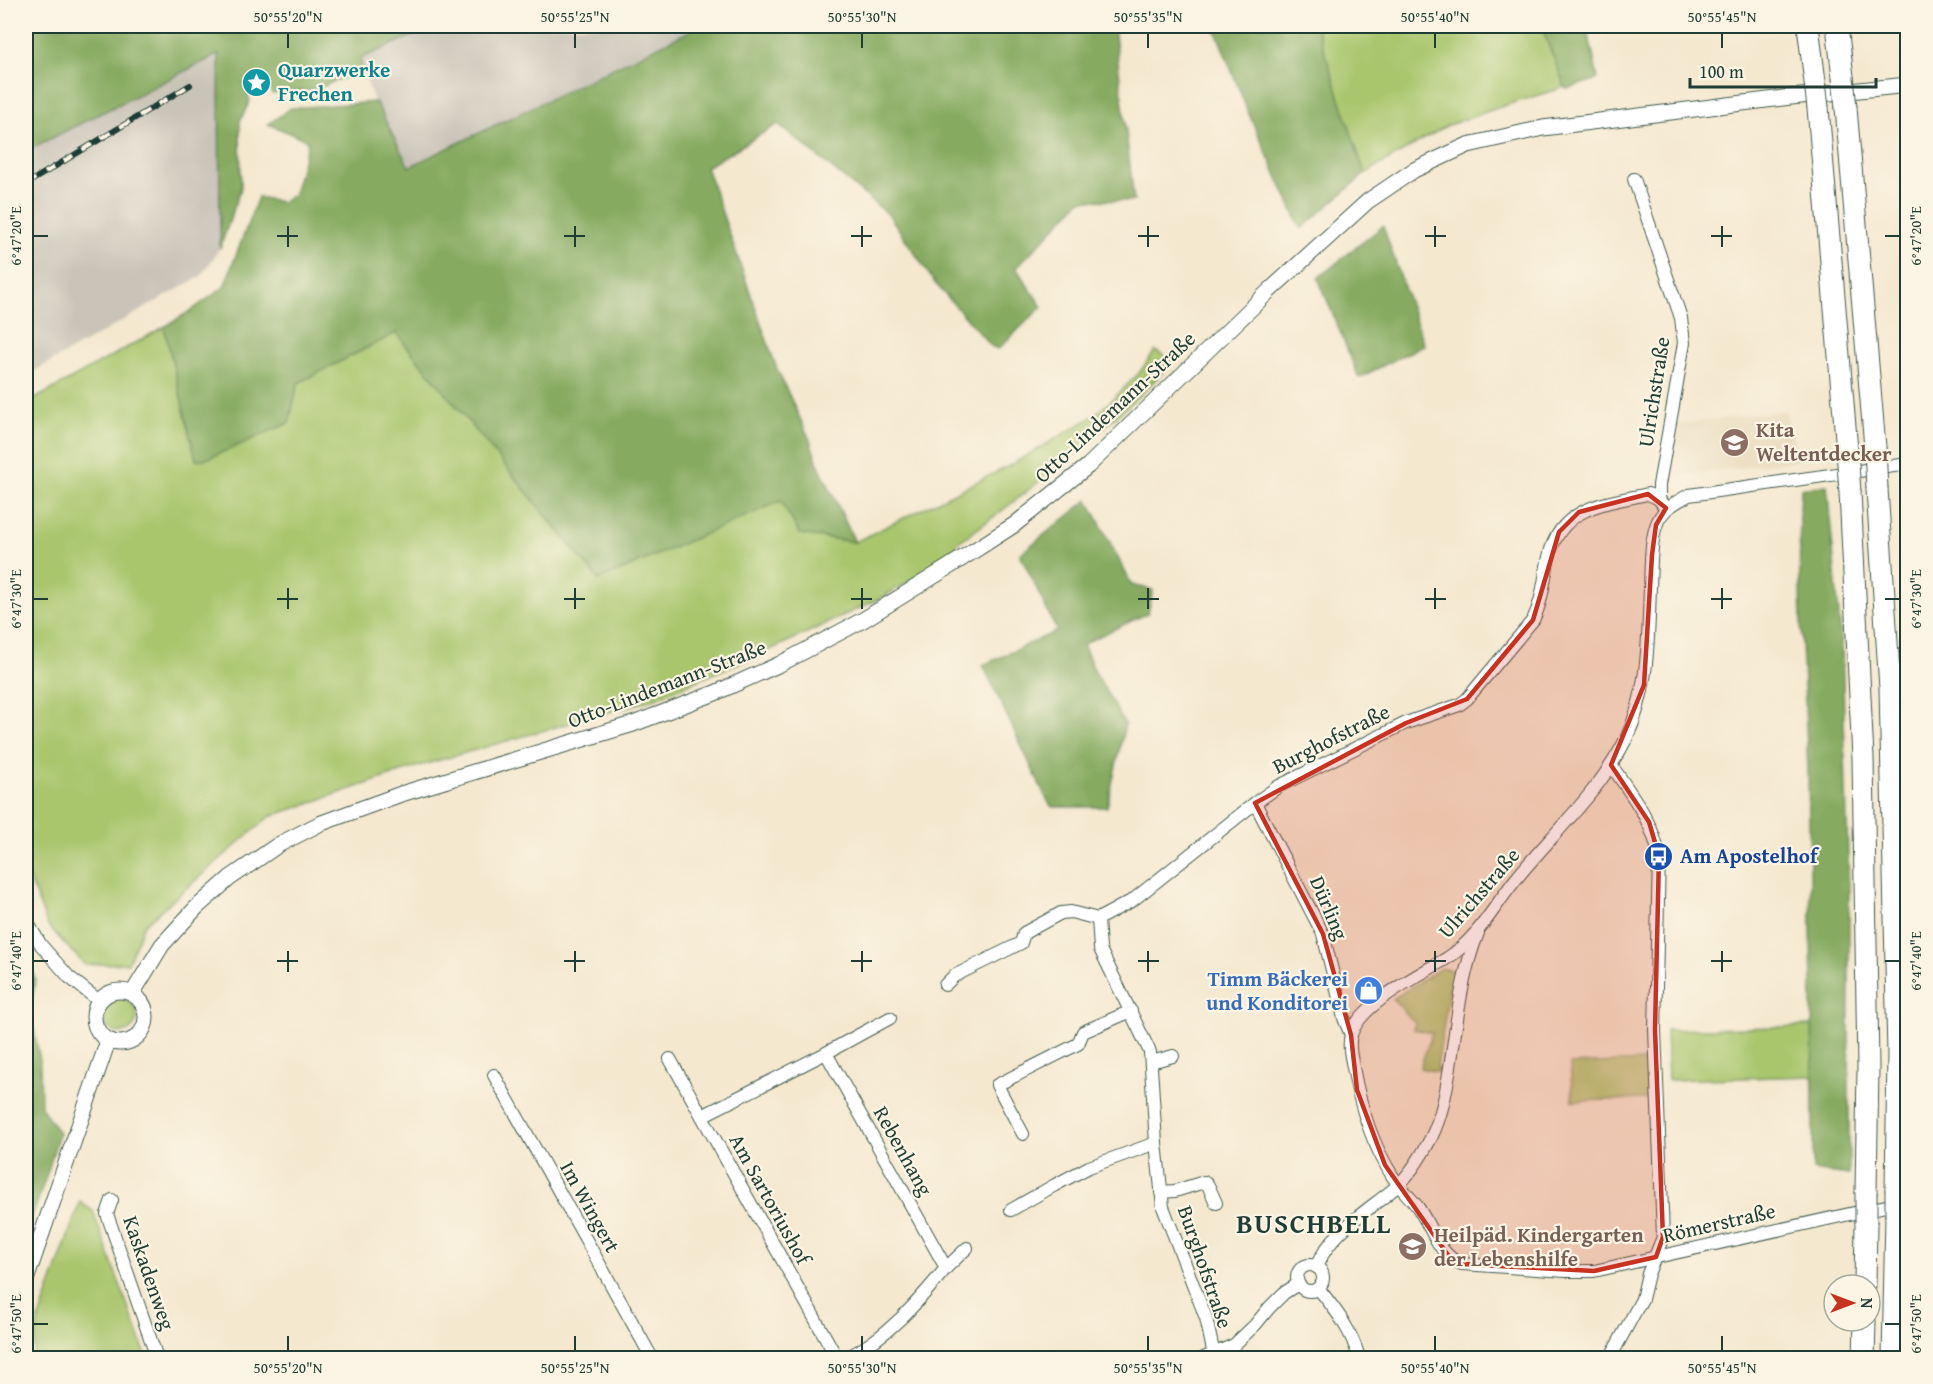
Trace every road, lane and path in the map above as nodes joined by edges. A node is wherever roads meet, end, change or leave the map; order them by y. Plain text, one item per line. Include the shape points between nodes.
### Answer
1 (1808, 26) edge
2 (1837, 26) edge
3 (1908, 86) edge
4 (1634, 179) dead end
5 (1908, 464) edge
6 (1662, 504) junction
7 (1611, 765) junction
8 (1255, 803) junction
9 (1098, 919) junction
10 (26, 920) edge
11 (1479, 929) junction
12 (1441, 961) junction
13 (1465, 973) junction
14 (945, 985) dead end
15 (132, 994) junction
16 (99, 1001) junction
17 (1131, 1011) junction
18 (890, 1018) dead end
19 (1351, 1035) junction
20 (108, 1041) junction
21 (826, 1053) junction
22 (1173, 1056) dead end
23 (670, 1059) dead end
24 (1151, 1062) junction
25 (494, 1075) dead end
26 (702, 1116) junction
27 (1023, 1134) dead end
28 (1156, 1143) junction
29 (1398, 1185) junction
30 (1161, 1192) junction
31 (112, 1200) dead end
32 (1900, 1202) edge
33 (1216, 1203) dead end
34 (1011, 1210) dead end
35 (967, 1248) dead end
36 (1656, 1257) junction
37 (1316, 1266) junction
38 (946, 1268) junction
39 (1865, 1273) edge
40 (26, 1280) edge
41 (1298, 1284) junction
42 (1318, 1288) junction
43 (1865, 1333) edge
44 (1209, 1357) edge
45 (157, 1359) edge
46 (652, 1359) edge
47 (837, 1359) edge
48 (846, 1359) edge
49 (1359, 1359) edge
50 (1610, 1359) edge
51 (1864, 1359) edge
52 (1893, 1359) edge

1 - 39 highway, bridge via 1847,450 1863,758 1868,1067
2 - 32 highway, bridge via 1875,447 1890,688
3 - 15 street, Otto-Lindemann-Straße via 1543,128 1468,145 1414,170 1360,209 1088,466 1014,525 852,626 715,693 633,724 401,794 319,824 278,845 230,878 196,908 162,945
4 - 6 street, Ulrichstraße via 1684,331 1659,485
5 - 6 street via 1689,495
6 - 7 street, Ulrichstraße via 1652,555 1644,685 1637,712
6 - 8 street, Burghofstraße via 1648,494 1579,512 1554,540 1540,606 1533,620 1467,699 1406,723 1279,786
7 - 11 street, Ulrichstraße
7 - 36 street via 1649,822 1659,856 1655,1030 1663,1237
8 - 9 street, Burghofstraße via 1133,900
8 - 19 street, Dürling via 1323,934
9 - 14 street via 1061,913 1024,933 1021,943 954,976
9 - 17 street, Burghofstraße via 1100,949
10 - 16 street via 41,945 69,977
11 - 12 street, Ulrichstraße
11 - 13 street
12 - 13 street via 1457,962
12 - 19 street, Ulrichstraße via 1372,1007
13 - 29 street via 1440,1118 1423,1152
15 - 16 street via 111,992
15 - 20 street via 144,1007 145,1025 141,1033 126,1042
16 - 20 street via 94,1023
17 - 24 street, Burghofstraße
17 - 27 street via 1083,1032 1078,1044 997,1085
18 - 21 street
19 - 29 street via 1353,1068 1366,1122
20 - 40 street
21 - 26 street
21 - 38 street, Rebenhang
22 - 24 street
23 - 26 street, Am Sartoriushof
24 - 28 street, Burghofstraße
25 - 46 street, Im Wingert
26 - 47 street, Am Sartoriushof
28 - 30 street, Burghofstraße
28 - 34 street via 1089,1167
29 - 36 street, Römerstraße via 1448,1255 1462,1264 1594,1270
29 - 37 street via 1340,1233 1321,1254
30 - 33 street, Burghofstraße via 1204,1182
30 - 44 street, Burghofstraße via 1167,1220 1206,1318
31 - 45 street, Kaskadenweg via 107,1214
32 - 36 street, Römerstraße
32 - 52 highway
35 - 38 street
36 - 50 street via 1642,1299
37 - 41 street via 1307,1265 1300,1270
37 - 42 street via 1323,1277
38 - 48 street via 885,1332
41 - 42 street via 1305,1290
41 - 44 street via 1284,1293 1234,1345
42 - 49 street via 1350,1332
43 - 51 highway

